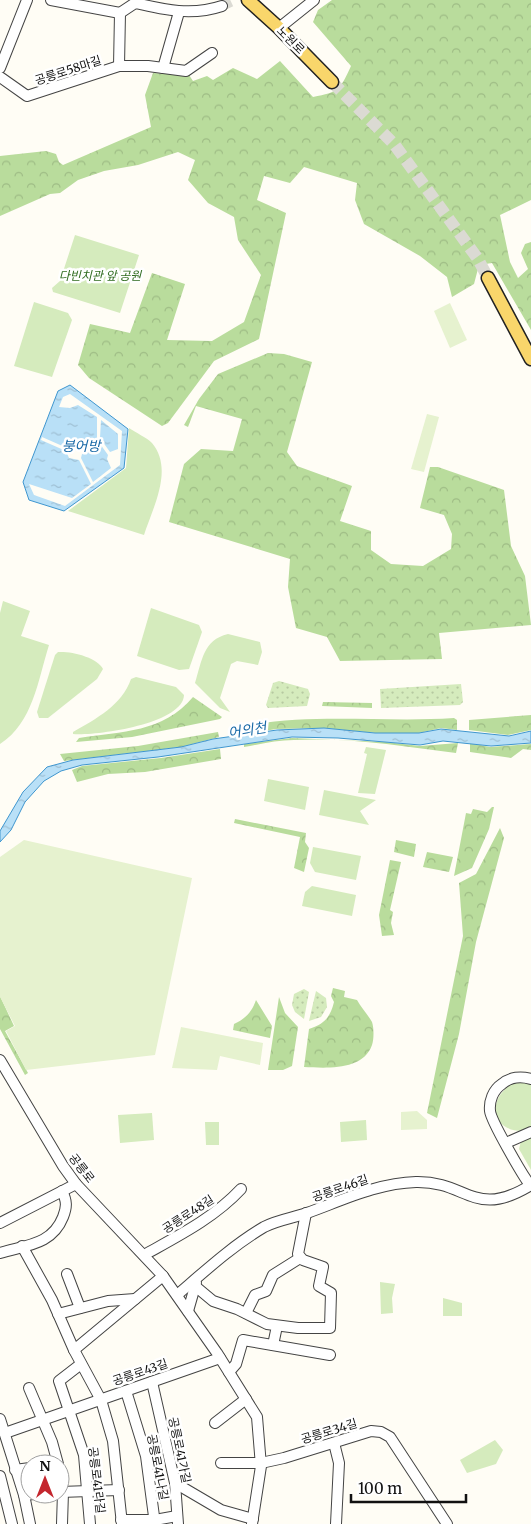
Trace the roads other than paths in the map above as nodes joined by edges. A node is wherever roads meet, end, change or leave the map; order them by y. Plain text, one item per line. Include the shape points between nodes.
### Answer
1 (27, 0) edge
2 (51, 0) edge
3 (248, 0) edge
4 (314, 0) edge
5 (135, 2) edge
6 (222, 6) tunnel mouth
7 (179, 12) junction
8 (120, 13) junction
9 (280, 28) junction
10 (212, 53) dead end
11 (119, 66) junction
12 (0, 68) edge
13 (163, 68) junction
14 (0, 77) edge
15 (332, 82) tunnel mouth
16 (488, 278) tunnel mouth
17 (531, 358) edge
18 (0, 1060) edge
19 (531, 1079) edge
20 (531, 1132) edge
21 (506, 1143) junction
22 (76, 1184) junction
23 (531, 1185) edge
24 (241, 1190) dead end
25 (62, 1191) junction
26 (306, 1213) junction
27 (0, 1223) edge
28 (22, 1246) junction
29 (0, 1253) edge
30 (144, 1255) junction
31 (300, 1258) junction
32 (67, 1274) dead end
33 (163, 1276) junction
34 (198, 1280) junction
35 (177, 1295) junction
36 (135, 1299) junction
37 (80, 1308) junction
38 (188, 1311) junction
39 (246, 1313) junction
40 (58, 1314) junction
41 (276, 1326) junction
42 (273, 1345) junction
43 (74, 1350) junction
44 (330, 1355) dead end
45 (220, 1358) junction
46 (81, 1364) junction
47 (229, 1372) junction
48 (152, 1382) junction
49 (29, 1388) dead end
50 (126, 1391) junction
51 (246, 1399) junction
52 (101, 1400) junction
53 (70, 1411) junction
54 (0, 1419) edge
55 (44, 1420) junction
56 (216, 1423) dead end
57 (5, 1433) junction
58 (334, 1443) junction
59 (53, 1454) edge
60 (221, 1463) dead end
61 (261, 1463) junction
62 (20, 1469) edge
63 (15, 1470) junction
64 (0, 1476) edge
65 (20, 1479) edge
66 (175, 1483) junction
67 (119, 1490) junction
68 (88, 1491) junction
69 (70, 1492) edge
70 (29, 1504) edge
71 (62, 1504) edge
72 (177, 1520) edge
73 (121, 1522) edge
74 (155, 1522) edge
75 (252, 1522) edge
76 (12, 1524) edge
77 (30, 1524) edge
78 (62, 1524) edge
79 (90, 1524) edge
80 (336, 1524) edge
81 (447, 1524) edge

1 - 12 street
2 - 8 street
3 - 9 main road, 노원로
4 - 9 street
5 - 7 street
5 - 8 street
6 - 7 street via 198,12
7 - 13 street
8 - 11 street, 공릉로58마길
9 - 15 main road, 노원로
10 - 13 street, 공릉로58마길 via 186,71
11 - 13 street, 공릉로58마길
11 - 14 street, 공릉로58마길 via 27,96
16 - 17 main road
18 - 22 street, 공릉로
19 - 21 street via 510,1079 492,1096 492,1120
20 - 21 street
21 - 23 street via 522,1176
22 - 25 street
22 - 30 street, 공릉로
23 - 26 street, 공릉로46길 via 515,1195 489,1201 436,1184 403,1183 363,1192
24 - 30 street, 공릉로48길 via 198,1225
25 - 27 street
25 - 28 street via 67,1208 58,1229 47,1239
26 - 31 street via 298,1253
26 - 34 street, 공릉로46길 via 265,1226
28 - 29 street
28 - 40 street
30 - 33 street, 공릉로
31 - 39 street via 273,1275 266,1291 254,1297
31 - 41 street via 323,1267 319,1287 331,1293 330,1328
32 - 37 street
33 - 35 street, 공릉로
33 - 36 street
34 - 35 street, 공릉로46길
34 - 38 street
34 - 39 street via 214,1301
35 - 38 street, 공릉로
36 - 37 street
36 - 43 street
37 - 40 street
38 - 45 street, 공릉로
39 - 41 street
40 - 43 street
41 - 42 street
42 - 44 street
42 - 47 street via 242,1340 236,1364
43 - 46 street
45 - 47 street, 공릉로
45 - 48 street, 공릉로43길
46 - 52 street
46 - 53 street via 59,1380
47 - 51 street, 공릉로
48 - 50 street, 공릉로43길
48 - 66 street, 공릉로41가길
49 - 55 street
50 - 52 street, 공릉로43길
50 - 74 street, 공릉로41나길 via 146,1456
51 - 56 street
51 - 61 street, 공릉로 via 259,1423
52 - 53 street, 공릉로43길
52 - 67 street via 114,1441
53 - 55 street, 공릉로43길
53 - 68 street, 공릉로41라길 via 84,1455
54 - 57 street
55 - 57 street, 공릉로43길
55 - 59 street
57 - 63 street
58 - 61 street, 공릉로34길
58 - 80 street via 339,1463
58 - 81 street, 공릉로34길 via 371,1431 390,1437
60 - 61 street
61 - 75 street, 공릉로
62 - 63 street
63 - 65 street
64 - 76 street
66 - 72 street, 공릉로41가길
66 - 75 street, 공릉로 via 220,1510
67 - 68 street
67 - 73 street
68 - 69 street
68 - 79 street, 공릉로41라길
70 - 77 street
71 - 78 street
72 - 74 street, 공릉로41나길
73 - 74 street, 공릉로41나길

